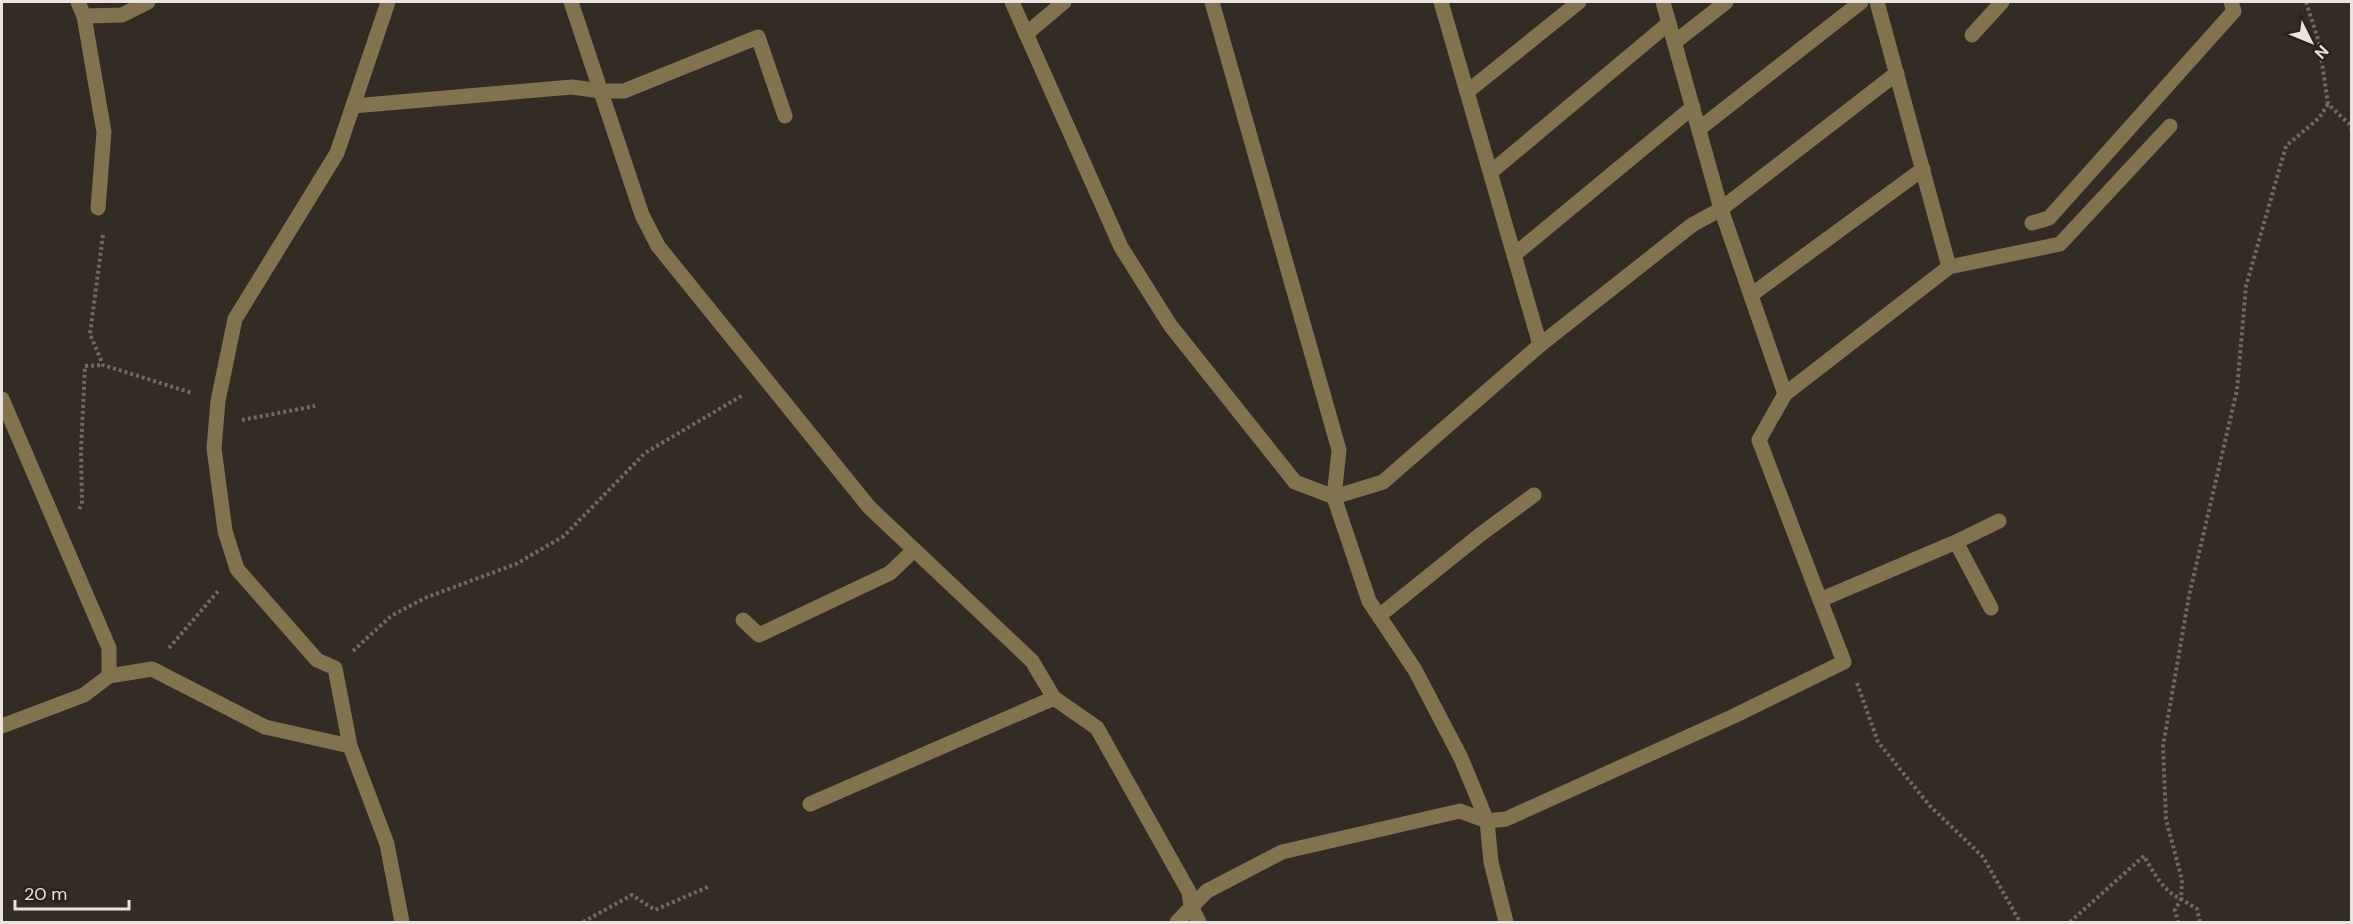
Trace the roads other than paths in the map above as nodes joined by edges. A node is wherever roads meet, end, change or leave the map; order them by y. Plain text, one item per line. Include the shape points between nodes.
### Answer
1 (78, 2) edge
2 (148, 2) edge
3 (388, 2) edge
4 (571, 2) edge
5 (1012, 2) edge
6 (1064, 2) edge
7 (1212, 2) edge
8 (1579, 2) edge
9 (1664, 2) edge
10 (1726, 2) edge
11 (1862, 2) edge
12 (1877, 2) edge
13 (2002, 2) edge
14 (2231, 2) edge
15 (1444, 3) edge
16 (84, 16) junction
17 (1670, 23) junction
18 (1026, 34) junction
19 (1972, 35) dead end
20 (1675, 42) junction
21 (1897, 74) junction
22 (601, 91) junction
23 (1467, 92) junction
24 (353, 106) junction
25 (1693, 107) junction
26 (785, 116) dead end
27 (2170, 126) dead end
28 (1699, 129) junction
29 (1923, 169) junction
30 (1491, 172) junction
31 (98, 208) road end
32 (1721, 209) junction
33 (2032, 223) dead end
34 (1514, 255) junction
35 (1949, 267) junction
36 (1751, 295) junction
37 (1540, 345) junction
38 (1785, 394) junction
39 (2, 399) edge
40 (1534, 495) dead end
41 (1334, 497) junction
42 (1999, 520) dead end
43 (1956, 542) junction
44 (914, 550) junction
45 (1820, 600) junction
46 (1991, 608) dead end
47 (1379, 616) junction
48 (743, 620) dead end
49 (109, 676) junction
50 (1054, 698) junction
51 (2, 726) edge
52 (350, 746) junction
53 (810, 804) dead end
54 (1487, 820) junction
55 (1191, 906) junction
56 (402, 922) edge
57 (1177, 922) edge
58 (1198, 922) edge
59 (1506, 922) edge

1 - 16 street
2 - 16 street via 122,15
3 - 24 street
4 - 22 street
5 - 18 street
6 - 18 street
7 - 41 street via 1339,450
8 - 23 street
9 - 17 street
10 - 20 street
11 - 28 street
12 - 21 street
13 - 19 street
14 - 33 street via 2234,11 2049,218
15 - 23 street
16 - 31 street via 104,132
17 - 20 street
17 - 30 street
18 - 41 street via 1121,247 1170,326 1295,482
20 - 25 street
21 - 29 street
21 - 32 street
22 - 24 street via 572,87
22 - 26 street via 624,91 758,37
22 - 44 street via 642,215 658,246 869,507
23 - 30 street
24 - 52 street via 337,153 235,319 218,401 214,448 225,531 237,569 317,660 335,668
25 - 28 street
25 - 34 street
27 - 35 street via 2060,244
28 - 32 street
29 - 35 street
29 - 36 street
30 - 34 street
32 - 36 street
32 - 37 street via 1692,225
34 - 37 street
35 - 38 street
36 - 38 street
37 - 41 street via 1383,482
38 - 45 street via 1759,440
39 - 49 street via 109,648
40 - 47 street
41 - 47 street via 1369,601
42 - 43 street
43 - 45 street
43 - 46 street
44 - 48 street via 891,573 759,636
44 - 50 street via 1032,661
45 - 54 street via 1844,662 1506,819
47 - 54 street via 1415,670 1461,758
49 - 51 street via 84,695
49 - 52 street via 152,669 266,727
50 - 53 street
50 - 55 street via 1097,729 1189,892
52 - 56 street via 387,844
54 - 55 street via 1460,811 1282,852 1207,891
54 - 59 street via 1491,862
55 - 57 street
55 - 58 street

